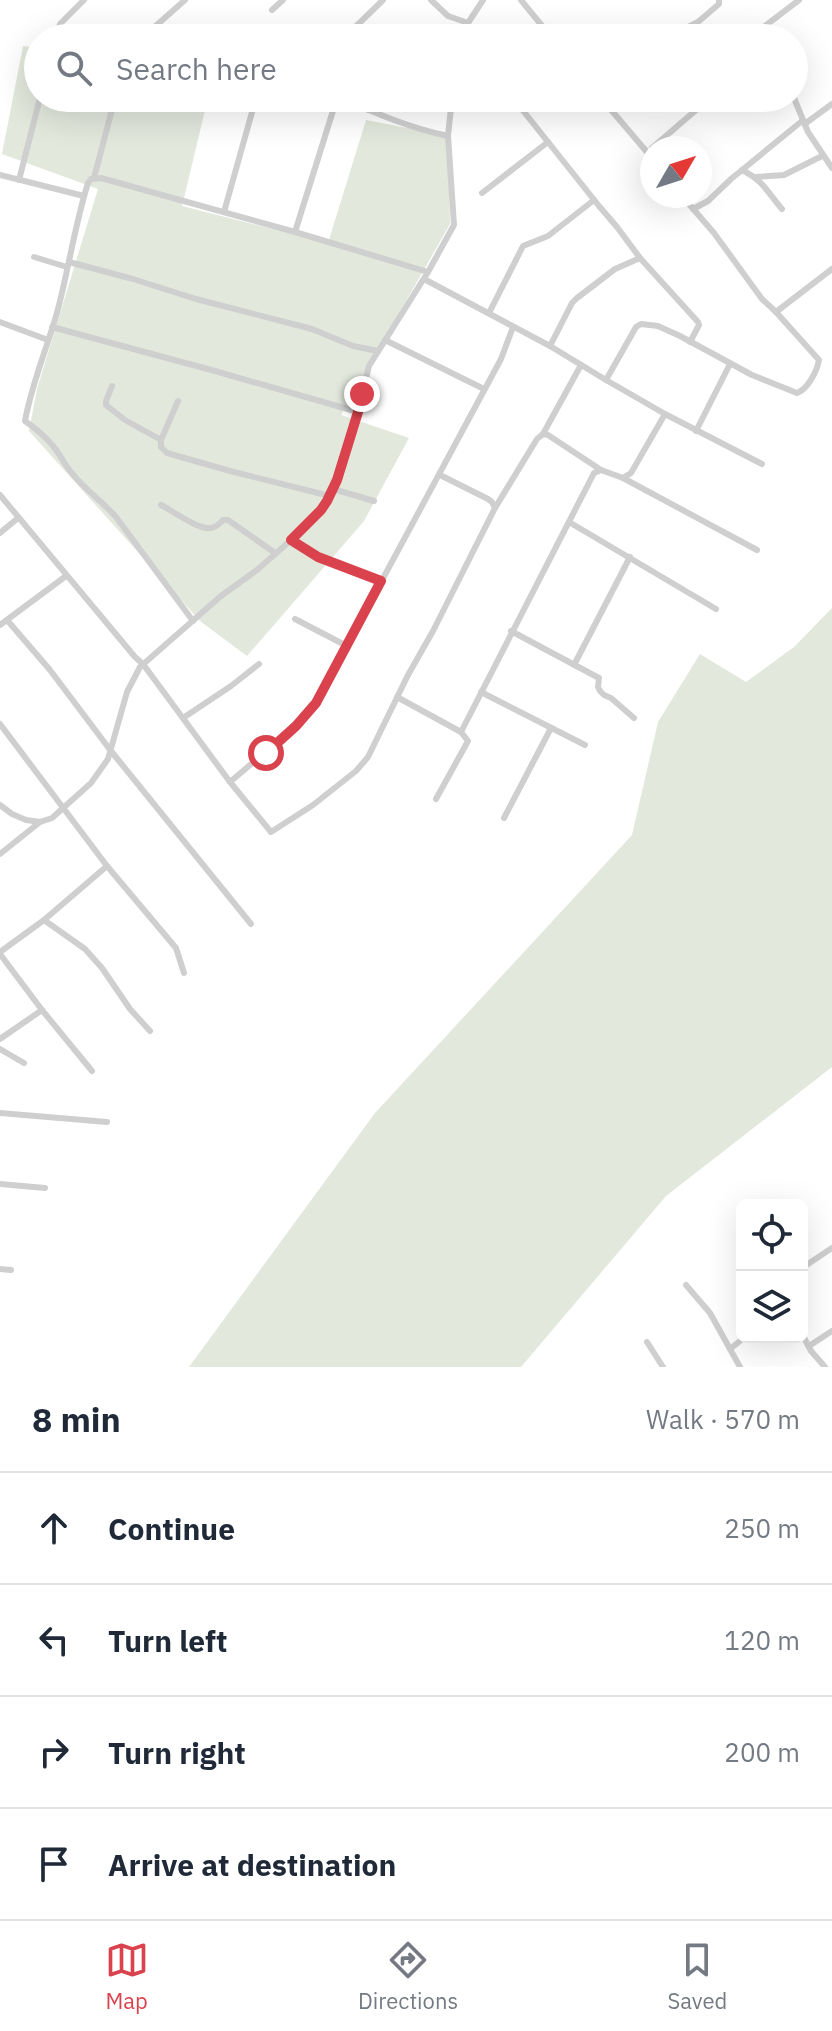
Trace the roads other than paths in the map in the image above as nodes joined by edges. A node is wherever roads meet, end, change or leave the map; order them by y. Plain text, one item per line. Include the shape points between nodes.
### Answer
1 (84, 0) edge
2 (185, 0) edge
3 (283, 0) edge
4 (383, 0) edge
5 (431, 0) edge
6 (483, 0) edge
7 (521, 0) edge
8 (719, 0) edge
9 (799, 0) edge
10 (272, 10) dead end
11 (468, 23) joint
12 (60, 24) edge
13 (158, 24) edge
14 (359, 24) edge
15 (541, 24) edge
16 (694, 24) edge
17 (768, 24) edge
18 (832, 104) edge
19 (36, 112) edge
20 (111, 112) edge
21 (252, 112) edge
22 (334, 112) edge
23 (373, 112) edge
24 (451, 112) edge
25 (524, 112) edge
26 (614, 112) edge
27 (695, 112) edge
28 (799, 112) edge
29 (802, 121) junction
30 (448, 136) junction
31 (668, 136) edge
32 (640, 140) edge
33 (548, 142) junction
34 (822, 156) junction
35 (832, 168) edge
36 (742, 170) junction
37 (0, 175) edge
38 (756, 177) junction
39 (94, 178) junction
40 (19, 180) junction
41 (482, 193) dead end
42 (84, 196) junction
43 (594, 200) junction
44 (693, 209) joint
45 (782, 209) dead end
46 (224, 212) junction
47 (295, 232) junction
48 (34, 257) dead end
49 (640, 258) junction
50 (68, 264) junction
51 (832, 269) edge
52 (426, 276) junction
53 (776, 312) junction
54 (489, 313) junction
55 (0, 322) edge
56 (52, 327) junction
57 (513, 327) junction
58 (48, 340) junction
59 (385, 340) junction
60 (690, 342) junction
61 (550, 346) junction
62 (378, 351) junction
63 (730, 364) junction
64 (581, 365) junction
65 (606, 380) junction
66 (112, 386) dead end
67 (484, 389) junction
68 (178, 401) dead end
69 (358, 412) junction
70 (665, 414) junction
71 (696, 431) junction
72 (543, 434) junction
73 (161, 440) junction
74 (762, 464) dead end
75 (601, 470) junction
76 (440, 475) junction
77 (623, 478) junction
78 (332, 492) junction
79 (0, 495) edge
80 (374, 501) dead end
81 (161, 505) dead end
82 (495, 508) junction
83 (18, 518) junction
84 (569, 522) junction
85 (0, 533) edge
86 (291, 540) junction
87 (757, 550) dead end
88 (275, 553) junction
89 (630, 557) junction
90 (66, 576) junction
91 (381, 581) junction
92 (716, 609) dead end
93 (295, 619) dead end
94 (7, 620) junction
95 (193, 621) junction
96 (0, 625) edge
97 (511, 631) junction
98 (347, 646) junction
99 (143, 664) junction
100 (259, 664) dead end
101 (574, 665) junction
102 (481, 692) junction
103 (397, 697) junction
104 (183, 718) junction
105 (634, 718) dead end
106 (0, 724) edge
107 (551, 728) junction
108 (461, 732) junction
109 (585, 745) dead end
110 (111, 751) junction
111 (230, 782) junction
112 (436, 799) dead end
113 (0, 805) edge
114 (63, 808) junction
115 (504, 818) dead end
116 (40, 822) junction
117 (0, 854) edge
118 (107, 866) junction
119 (44, 920) junction
120 (251, 924) dead end
121 (0, 953) edge
122 (184, 973) dead end
123 (42, 1010) junction
124 (150, 1031) dead end
125 (0, 1039) edge
126 (0, 1049) edge
127 (24, 1063) dead end
128 (92, 1071) dead end
129 (0, 1113) edge
130 (107, 1122) dead end
131 (0, 1184) edge
132 (45, 1188) dead end
133 (832, 1248) edge
134 (808, 1264) edge
135 (0, 1269) edge
136 (11, 1270) dead end
137 (686, 1285) dead end
138 (832, 1331) edge
139 (647, 1342) dead end
140 (738, 1343) edge
141 (807, 1343) edge
142 (809, 1346) junction
143 (730, 1349) junction
144 (663, 1367) edge
145 (740, 1367) edge
146 (825, 1367) edge

1 - 12 street
2 - 13 street
3 - 10 street
4 - 14 street
5 - 11 street via 448,16
6 - 11 street
7 - 15 street
8 - 16 street
9 - 17 street
18 - 29 street
19 - 40 street
20 - 39 street
21 - 46 street
22 - 47 street
23 - 30 street
24 - 30 street
25 - 33 street
26 - 32 street
27 - 31 street
28 - 29 street
29 - 34 street
29 - 36 street
30 - 52 street via 455,222
33 - 41 street
33 - 43 street
34 - 35 street
34 - 38 street via 784,175
36 - 38 street
36 - 44 street
37 - 40 street
38 - 45 street
39 - 42 street
39 - 46 street
40 - 42 street
42 - 50 street
43 - 49 street
43 - 54 street via 548,236 522,247
44 - 53 street
46 - 47 street
47 - 52 street
48 - 50 street
49 - 60 street via 698,322
49 - 61 street via 615,269 577,298
50 - 56 street
50 - 62 street
51 - 53 street
52 - 54 street
52 - 59 street
53 - 63 street via 819,360 804,391 787,390
54 - 57 street
55 - 58 street
56 - 58 street
56 - 69 street
57 - 61 street
57 - 67 street
58 - 95 street via 25,421 116,517
59 - 62 street
59 - 67 street
60 - 63 street
60 - 65 street via 658,326 638,324
61 - 64 street
62 - 69 street
63 - 71 street
64 - 65 street
64 - 72 street
65 - 70 street
66 - 73 street via 106,405
67 - 76 street
68 - 73 street
69 - 78 street
70 - 71 street
70 - 77 street
71 - 74 street
72 - 75 street
72 - 82 street
73 - 78 street via 167,453
75 - 77 street
75 - 84 street via 594,473
76 - 82 street via 488,499
76 - 91 street
77 - 87 street
78 - 80 street
78 - 86 street
79 - 83 street
81 - 88 street via 207,528 228,520
82 - 103 street
83 - 85 street
83 - 90 street
84 - 89 street
84 - 97 street
86 - 88 street
86 - 91 street via 318,557
88 - 95 street
89 - 92 street
89 - 101 street
90 - 94 street
90 - 99 street
91 - 98 street
93 - 98 street
94 - 96 street
94 - 110 street
95 - 99 street
97 - 101 street
97 - 102 street
98 - 111 street via 306,715
99 - 104 street
99 - 110 street via 127,692
100 - 104 street
101 - 105 street via 599,678 600,691
102 - 107 street
102 - 108 street
103 - 108 street
103 - 111 street via 356,771 274,831 268,831
104 - 111 street
106 - 114 street
107 - 109 street
107 - 115 street
108 - 112 street via 467,746
110 - 114 street via 102,770
110 - 120 street
113 - 116 street
114 - 116 street
114 - 118 street
116 - 117 street
118 - 119 street
118 - 122 street via 176,948
119 - 121 street
119 - 124 street via 85,949
121 - 123 street
123 - 125 street
123 - 128 street
126 - 127 street
129 - 130 street
131 - 132 street
133 - 134 street
135 - 136 street
137 - 143 street
138 - 142 street
139 - 144 street
140 - 143 street
141 - 142 street
142 - 146 street
143 - 145 street

